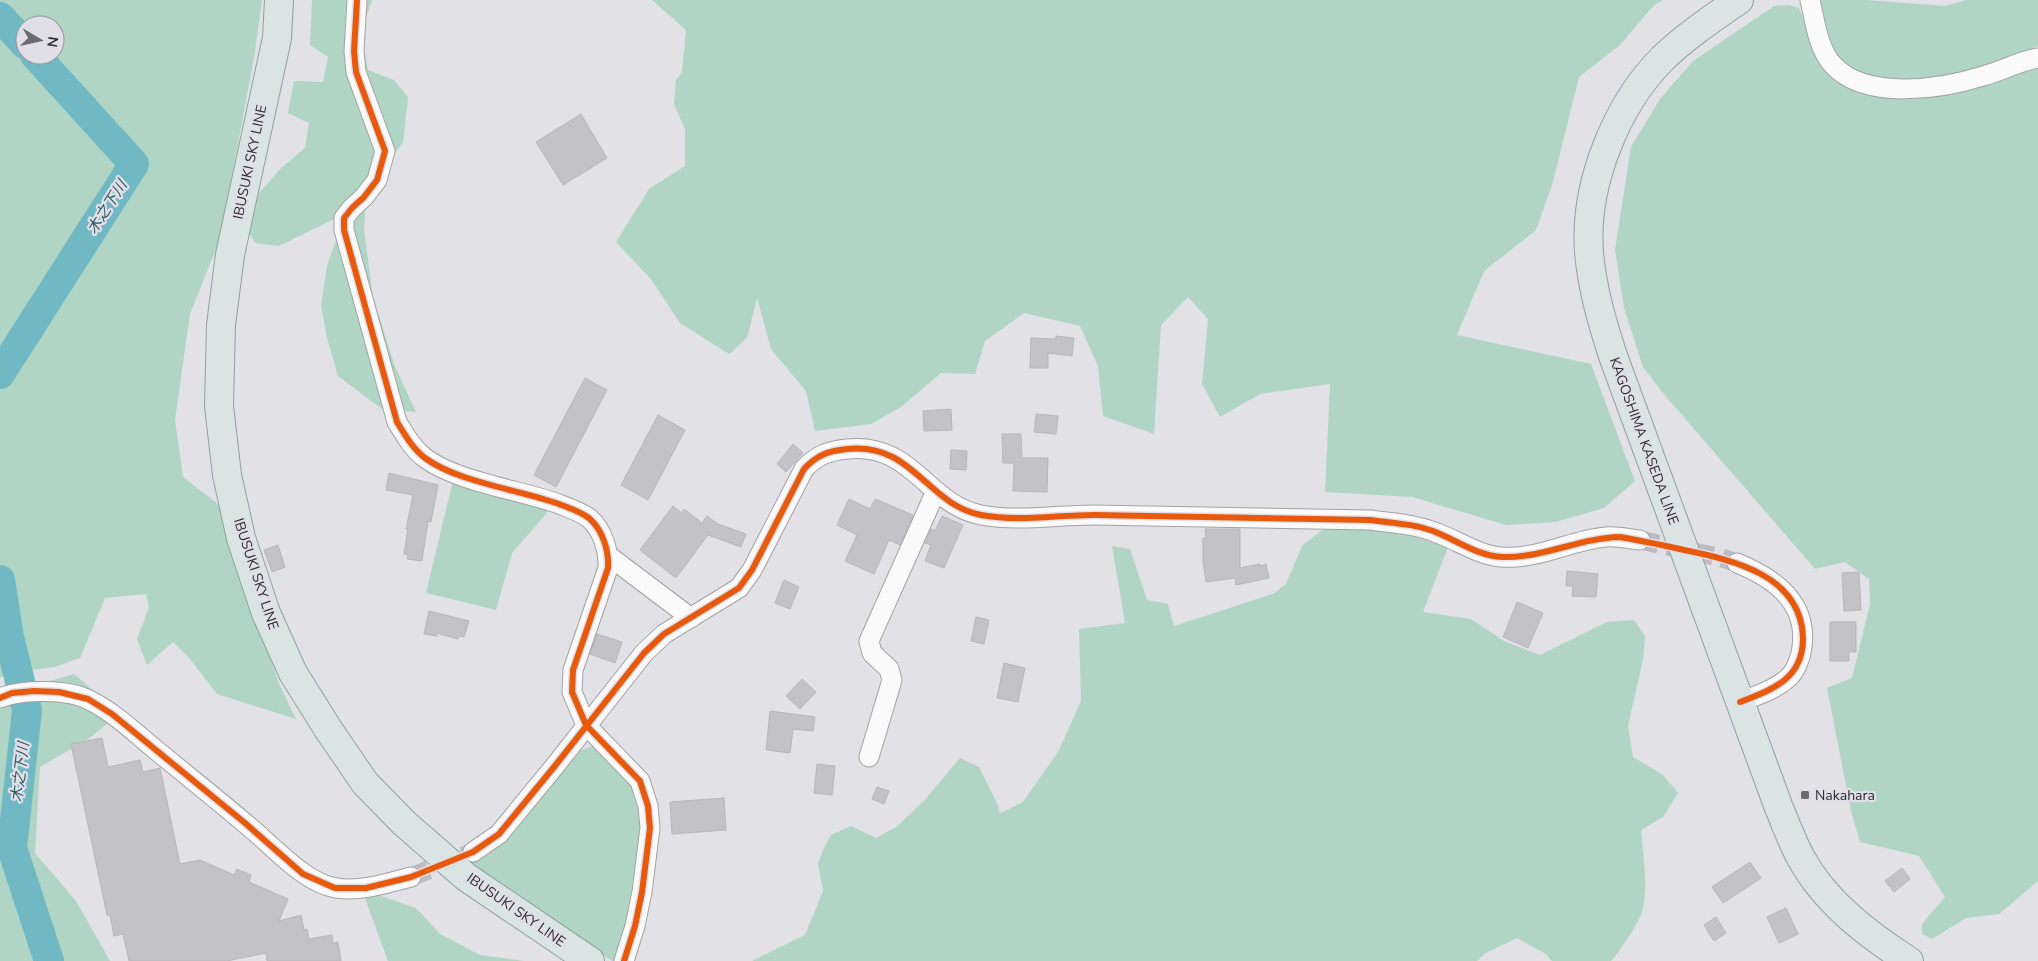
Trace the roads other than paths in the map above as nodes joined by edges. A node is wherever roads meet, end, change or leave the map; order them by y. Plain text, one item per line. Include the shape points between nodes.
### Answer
1 (279, 0) edge
2 (357, 0) edge
3 (1738, 0) edge
4 (1810, 0) edge
5 (2037, 58) edge
6 (936, 491) junction
7 (1640, 540) tunnel mouth
8 (609, 556) junction
9 (1737, 564) tunnel mouth
10 (691, 618) junction
11 (6, 696) edge
12 (1740, 702) junction
13 (586, 725) junction
14 (869, 757) dead end
15 (473, 852) tunnel mouth
16 (411, 877) tunnel mouth
17 (625, 958) edge
18 (590, 961) edge
19 (1909, 961) edge

1 - 18 main road, IBUSUKI SKY LINE via 277,38 230,255 221,326 219,406 227,475 241,538 266,613 293,673 365,782 404,823 466,877
2 - 8 street via 356,72 385,151 377,180 344,218 344,230 397,422 408,441 426,458 448,470 546,499 590,519 601,534
3 - 12 main road, KAGOSHIMA KASEDA LINE via 1664,58 1631,99 1612,133 1599,169 1590,213 1589,251 1601,317 1613,356
4 - 5 street via 1816,28 1832,64 1863,84 1906,89 1963,82
6 - 7 street via 973,513 1001,518 1081,515 1370,520 1436,532 1478,552 1501,557 1544,553 1605,537
6 - 10 street via 890,454 856,448 834,450 815,458 804,469 752,570 738,588
6 - 14 street via 869,642 872,653 889,669 892,680
8 - 10 street
8 - 13 street via 608,568 574,670 572,692
9 - 12 street via 1772,580 1786,593 1797,608 1803,629 1800,658 1790,677 1770,690
10 - 13 street via 664,634 644,653
11 - 16 street via 34,691 59,692 88,699 112,714 303,874 335,888 366,888
12 - 19 main road, KAGOSHIMA KASEDA LINE via 1779,808 1806,865 1835,904
13 - 15 street via 499,834
13 - 17 street via 640,781 648,806 650,828 642,892

